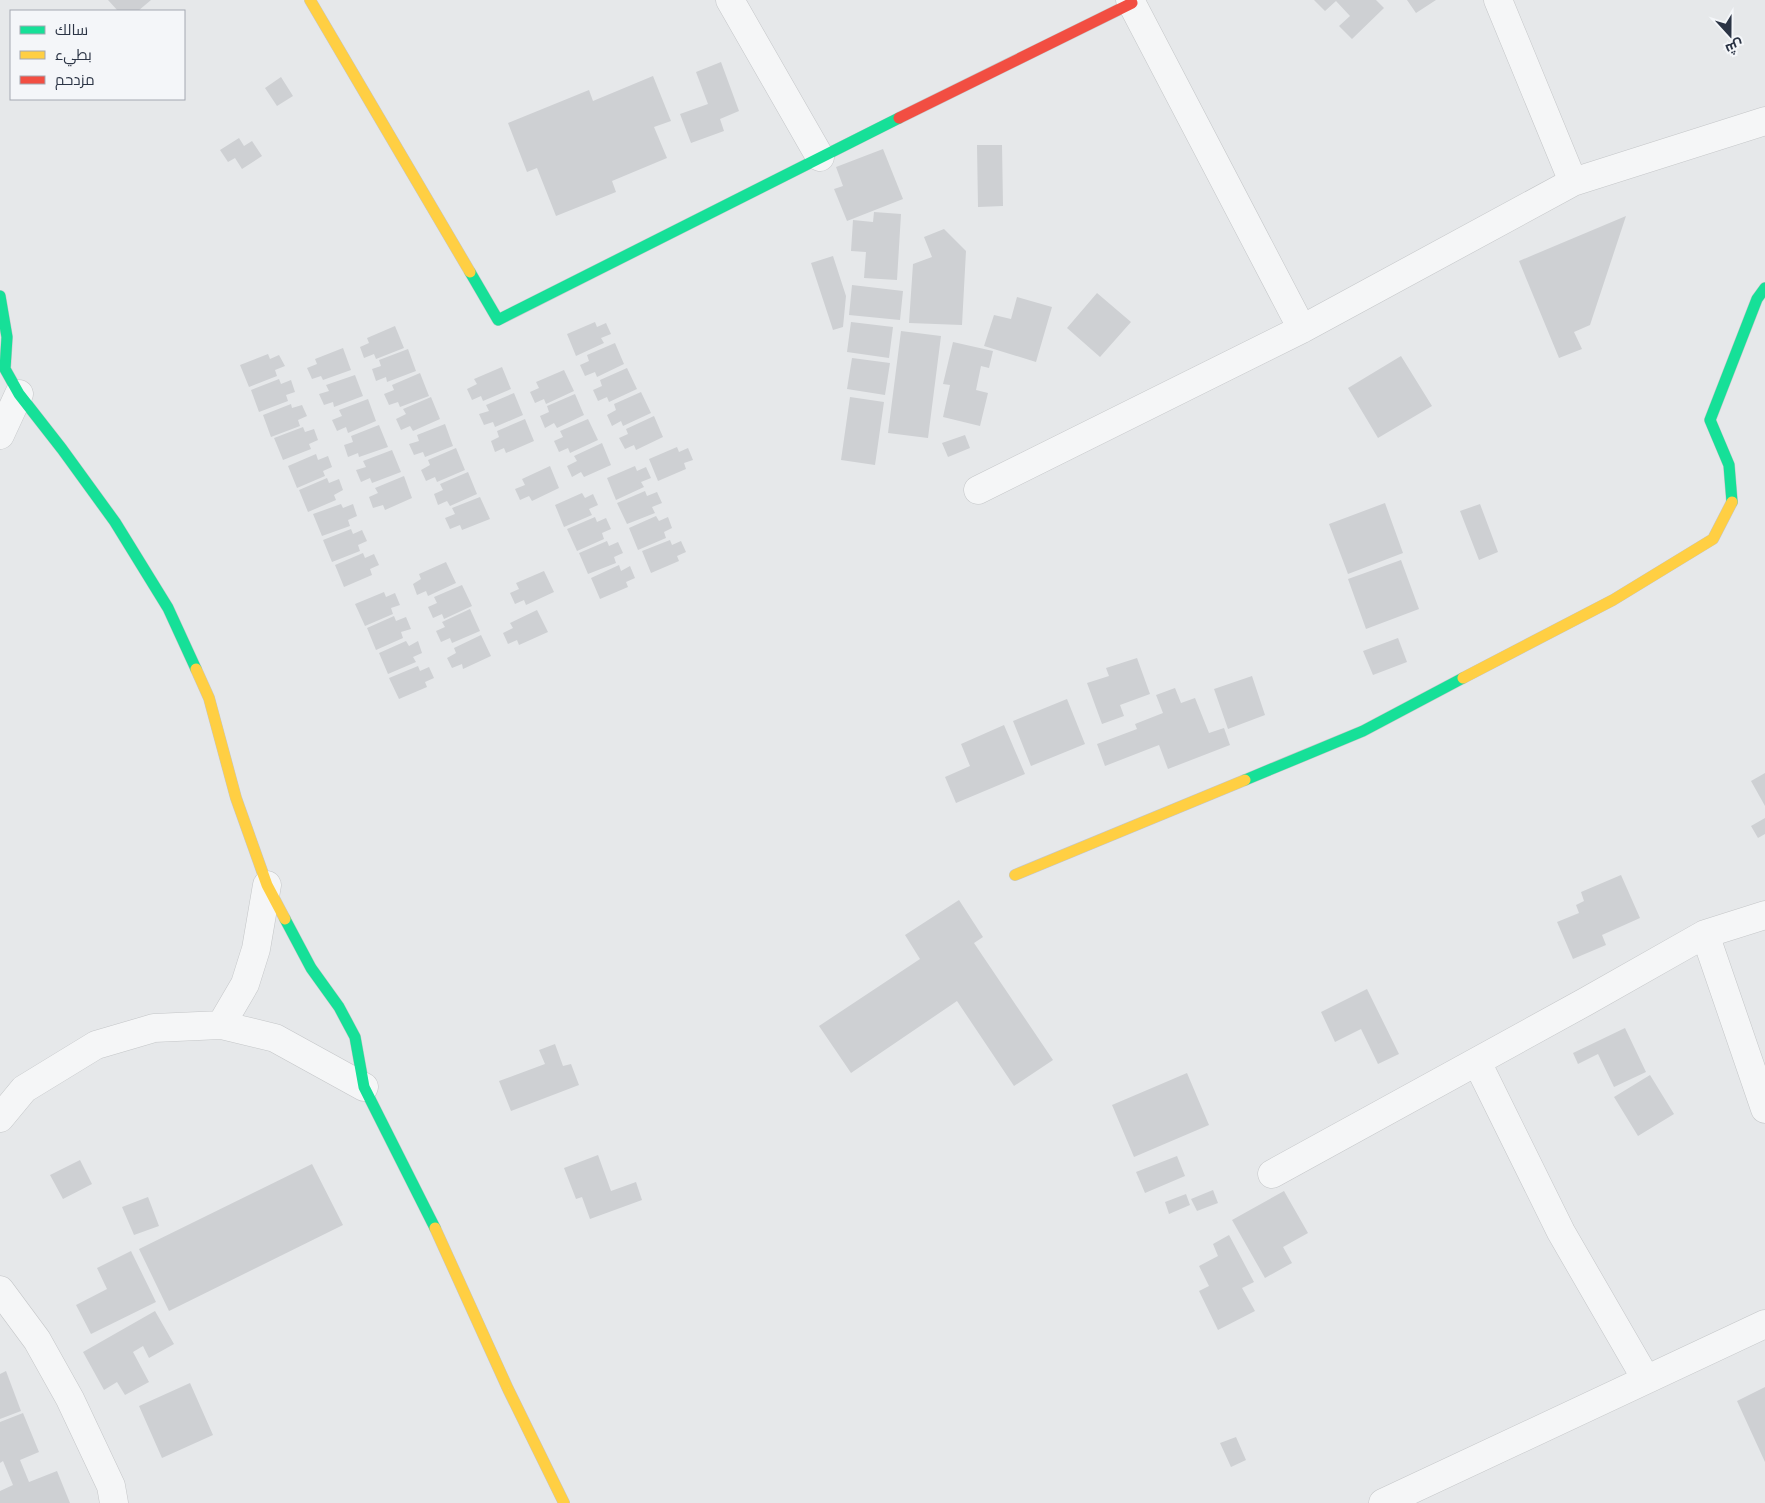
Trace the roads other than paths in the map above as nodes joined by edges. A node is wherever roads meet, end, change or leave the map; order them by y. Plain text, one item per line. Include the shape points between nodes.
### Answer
1 (310, 0) edge
2 (730, 0) edge
3 (1498, 0) edge
4 (1131, 1) edge
5 (1765, 121) edge
6 (820, 157) junction
7 (1573, 182) junction
8 (1765, 288) edge
9 (0, 296) edge
10 (1302, 328) junction
11 (18, 394) junction
12 (0, 436) edge
13 (978, 490) dead end
14 (1016, 875) dead end
15 (268, 885) junction
16 (1765, 915) edge
17 (1705, 934) junction
18 (221, 1025) junction
19 (1476, 1062) junction
20 (364, 1087) junction
21 (1765, 1109) edge
22 (0, 1118) edge
23 (1272, 1174) dead end
24 (0, 1290) edge
25 (1765, 1324) edge
26 (1646, 1379) junction
27 (114, 1503) edge
28 (564, 1503) edge
29 (1383, 1503) edge

1 - 6 street via 498,320
2 - 6 street
3 - 7 street
4 - 6 street
4 - 10 street
5 - 7 street
7 - 10 street
8 - 14 street via 1757,299 1710,420 1729,466 1733,501 1713,539 1613,600 1364,731
9 - 11 street via 7,337 5,369
10 - 13 street
11 - 12 street
11 - 15 street via 115,522 168,608 209,698 236,798
15 - 18 street via 256,949 245,984
15 - 20 street via 310,968 355,1037
16 - 17 street
17 - 19 street
17 - 21 street
18 - 20 street via 275,1038
18 - 22 street via 154,1028 96,1045 24,1089
19 - 23 street
19 - 26 street via 1561,1232
20 - 28 street via 440,1239
24 - 27 street via 38,1340 70,1399 111,1486
25 - 26 street
26 - 29 street

